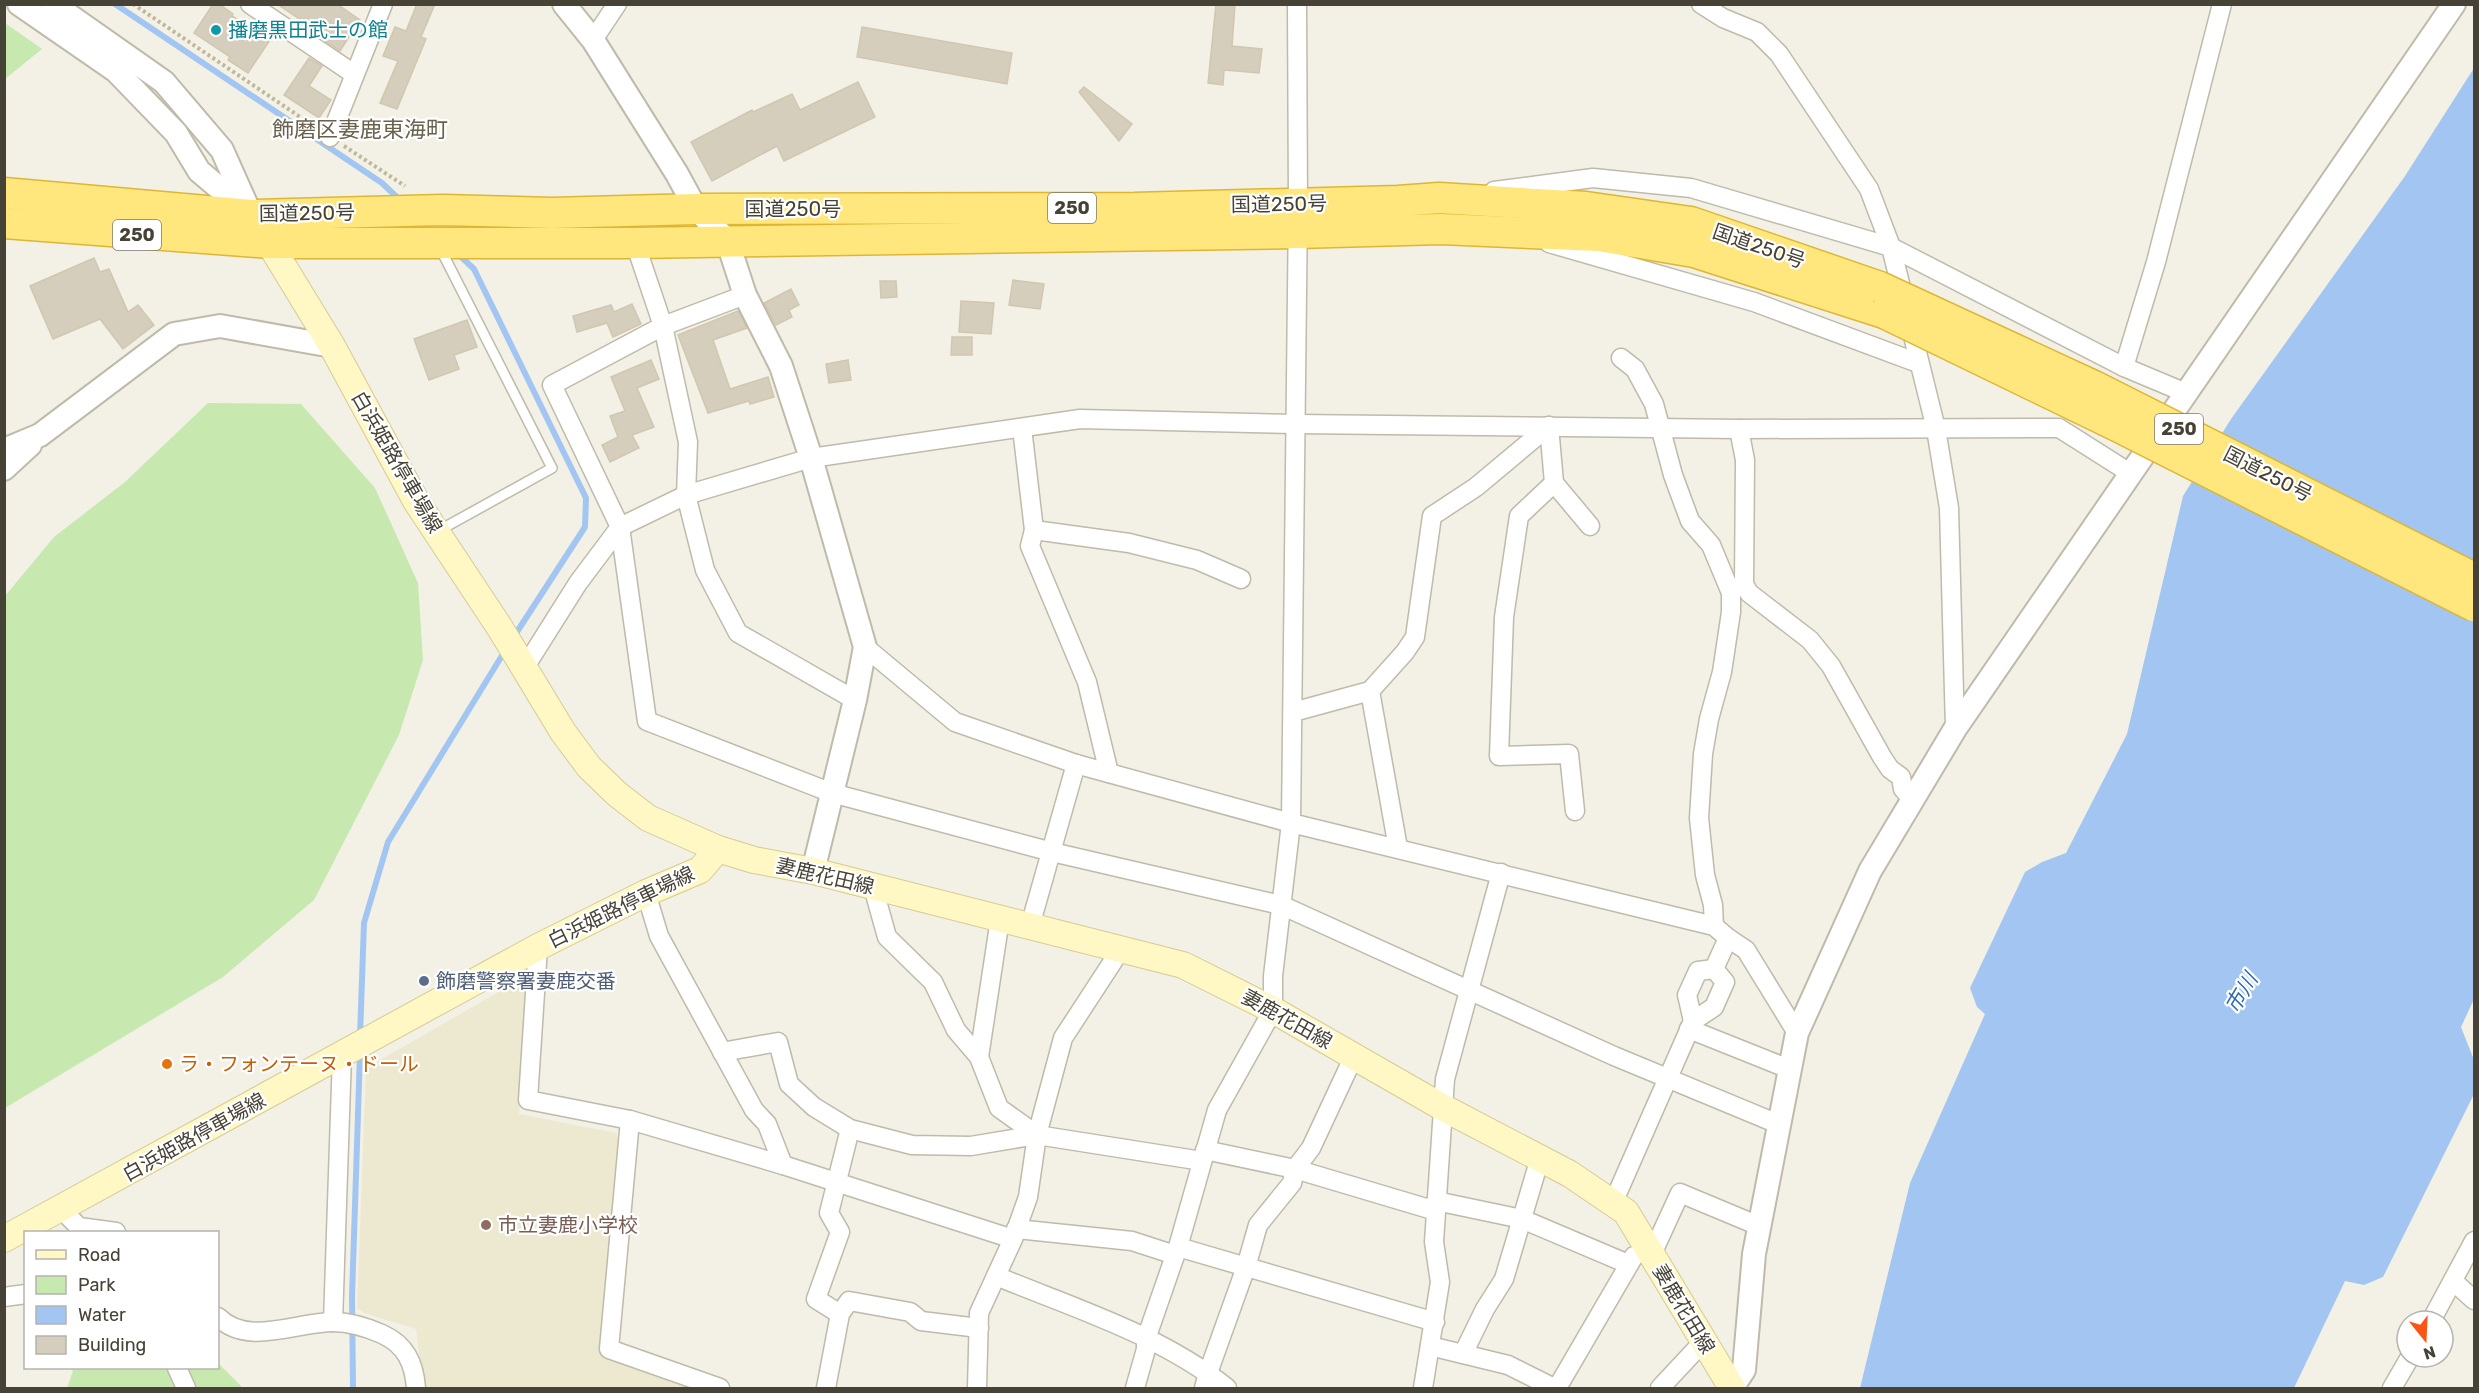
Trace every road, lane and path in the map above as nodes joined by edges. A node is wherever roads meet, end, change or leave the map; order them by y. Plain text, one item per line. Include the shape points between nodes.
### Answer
1 (19, 4) edge
2 (53, 4) edge
3 (133, 4) edge
4 (250, 4) edge
5 (383, 4) edge
6 (564, 4) edge
7 (617, 4) edge
8 (1297, 4) edge
9 (1701, 4) edge
10 (2222, 4) edge
11 (2454, 4) edge
12 (593, 40) junction
13 (354, 74) junction
14 (330, 137) junction
15 (409, 188) dead end
16 (4, 193) edge
17 (1439, 198) junction
18 (1298, 204) junction
19 (696, 209) junction
20 (251, 215) junction
21 (4, 223) edge
22 (1506, 231) junction
23 (1297, 233) junction
24 (727, 240) junction
25 (270, 243) junction
26 (437, 243) junction
27 (635, 243) junction
28 (1891, 246) junction
29 (745, 295) junction
30 (1882, 300) junction
31 (663, 326) junction
32 (332, 346) junction
33 (1621, 358) dead end
34 (1918, 363) junction
35 (2124, 367) junction
36 (2186, 393) junction
37 (1296, 424) junction
38 (1549, 426) junction
39 (1022, 428) junction
40 (1660, 428) junction
41 (1739, 429) junction
42 (1936, 429) junction
43 (40, 435) junction
44 (4, 450) edge
45 (811, 458) junction
46 (4, 469) edge
47 (2130, 473) junction
48 (1554, 483) junction
49 (686, 495) junction
50 (1590, 526) dead end
51 (620, 527) junction
52 (1034, 530) junction
53 (436, 532) junction
54 (2475, 578) edge
55 (1241, 579) dead end
56 (2475, 606) edge
57 (865, 647) junction
58 (521, 661) junction
59 (1370, 690) junction
60 (855, 700) junction
61 (1293, 712) junction
62 (1955, 729) junction
63 (1076, 764) junction
64 (1109, 773) junction
65 (832, 792) junction
66 (1912, 800) junction
67 (1575, 811) dead end
68 (1291, 823) junction
69 (1398, 848) junction
70 (718, 849) junction
71 (1052, 852) junction
72 (813, 871) junction
73 (1501, 873) junction
74 (873, 887) junction
75 (646, 893) junction
76 (1281, 905) junction
77 (1000, 919) junction
78 (1030, 926) junction
79 (1714, 926) junction
80 (1728, 938) junction
81 (538, 947) junction
82 (1121, 949) junction
83 (1714, 969) junction
84 (1470, 990) junction
85 (1273, 1010) junction
86 (1691, 1025) junction
87 (1797, 1033) junction
88 (722, 1052) junction
89 (342, 1055) junction
90 (1354, 1056) junction
91 (979, 1058) junction
92 (1790, 1069) junction
93 (1667, 1078) junction
94 (1442, 1107) junction
95 (630, 1120) junction
96 (1778, 1124) junction
97 (850, 1129) junction
98 (1037, 1135) junction
99 (1204, 1156) junction
100 (1540, 1158) junction
101 (783, 1165) junction
102 (1295, 1170) junction
103 (837, 1182) junction
104 (1613, 1203) junction
105 (1436, 1206) junction
106 (62, 1210) junction
107 (1522, 1219) junction
108 (1759, 1226) junction
109 (104, 1231) edge
110 (1014, 1234) junction
111 (4, 1239) edge
112 (2475, 1241) edge
113 (1648, 1249) junction
114 (1176, 1251) junction
115 (1628, 1264) junction
116 (1246, 1267) junction
117 (996, 1276) junction
118 (2453, 1281) junction
119 (24, 1294) edge
120 (4, 1297) edge
121 (2475, 1300) edge
122 (2438, 1309) edge
123 (840, 1314) junction
124 (219, 1318) edge
125 (333, 1322) junction
126 (1435, 1322) junction
127 (979, 1329) junction
128 (1146, 1339) junction
129 (1703, 1342) junction
130 (1430, 1346) junction
131 (1463, 1354) junction
132 (177, 1369) edge
133 (2403, 1369) edge
134 (1206, 1381) edge
135 (186, 1389) edge
136 (417, 1389) edge
137 (720, 1389) edge
138 (826, 1389) edge
139 (977, 1389) edge
140 (1135, 1389) edge
141 (1227, 1389) edge
142 (1423, 1389) edge
143 (1555, 1389) edge
144 (1660, 1389) edge
145 (1732, 1389) edge
146 (2392, 1389) edge

1 - 20 street via 116,71 176,133 199,171
2 - 20 street via 164,82 222,150
3 - 14 path
4 - 13 street
5 - 13 street
6 - 12 street
7 - 12 street
8 - 18 street
9 - 28 street via 1757,32 1779,54 1869,189
10 - 35 street via 2156,262
11 - 36 street
12 - 19 street
13 - 14 street
14 - 15 path
16 - 20 highway, 国道250号 / 250
17 - 18 highway, 国道250号 / 250
17 - 28 street via 1593,178 1691,188
17 - 30 highway, 国道250号 / 250 via 1586,207 1691,222
18 - 19 highway, 国道250号 / 250
18 - 23 street
19 - 20 highway, 国道250号 / 250
19 - 24 street
20 - 25 main road, 白浜姫路停車場線
21 - 25 highway, 国道250号 / 250
22 - 23 highway, 国道250号 / 250
22 - 30 highway, 国道250号 / 250 via 1599,236 1694,252
22 - 34 street via 1754,302
23 - 24 highway, 国道250号 / 250
23 - 37 street
24 - 27 highway, 国道250号 / 250
24 - 29 street
25 - 26 highway, 国道250号 / 250
25 - 32 main road, 白浜姫路停車場線
26 - 27 highway, 国道250号 / 250
26 - 53 lane via 552,468
27 - 31 street
28 - 34 street
28 - 35 street
29 - 31 street
29 - 45 street via 782,366
30 - 54 highway, 国道250号 / 250, bridge via 2094,386
30 - 56 highway, 国道250号 / 250, bridge via 2117,426
31 - 49 street via 688,442
31 - 51 street via 552,385
32 - 43 street via 220,326 174,334
32 - 53 main road, 白浜姫路停車場線
33 - 40 street via 1635,369 1644,384
34 - 42 street
35 - 36 street
36 - 47 street
37 - 38 street
37 - 39 street via 1080,419
37 - 61 street
38 - 40 street
38 - 48 street
38 - 59 street via 1476,487 1432,516 1415,637
39 - 45 street
39 - 52 street
40 - 41 street
40 - 79 street via 1690,521 1711,545 1731,592 1700,799 1705,875
41 - 42 street
41 - 66 street via 1745,460 1744,584 1749,593 1810,640 1831,666 1882,757 1901,777 1903,789
42 - 47 street via 2059,428
42 - 62 street via 1949,508
43 - 44 street
43 - 46 street
45 - 49 street
45 - 57 street
47 - 62 street
48 - 50 street
48 - 67 street via 1519,516 1504,617 1500,756 1569,754
49 - 51 street
49 - 60 street via 705,570 738,633
51 - 58 street
51 - 65 street via 646,720
52 - 55 street via 1129,543 1197,560
52 - 64 street via 1030,546 1087,682
53 - 58 main road, 白浜姫路停車場線
57 - 60 street
57 - 63 street via 954,722
58 - 70 main road, 白浜姫路停車場線 via 563,732 589,767 617,794 648,818
59 - 61 street
59 - 69 street
60 - 65 street
61 - 68 street
62 - 66 street
63 - 64 street
63 - 71 street
64 - 68 street
65 - 71 street
65 - 72 street
66 - 87 street via 1870,871
68 - 69 street
68 - 76 street
69 - 73 street
70 - 72 main road, 妻鹿花田線
70 - 75 main road, 白浜姫路停車場線 via 700,870
71 - 76 street
71 - 78 street
72 - 74 main road, 妻鹿花田線
73 - 79 street
73 - 84 street
74 - 77 main road, 妻鹿花田線
74 - 91 street via 887,937 933,982 956,1030
75 - 81 main road, 白浜姫路停車場線
75 - 88 street via 659,936
76 - 84 street
76 - 85 street
77 - 78 main road, 妻鹿花田線
77 - 91 street
78 - 82 main road, 妻鹿花田線
79 - 80 street
80 - 83 street
80 - 87 street via 1746,950
81 - 89 main road, 白浜姫路停車場線
81 - 95 street via 528,1100
82 - 85 main road, 妻鹿花田線 via 1183,965
82 - 98 street via 1063,1038
83 - 86 street via 1698,971 1687,995
83 - 86 street via 1725,982 1714,1008
84 - 93 street
84 - 94 street via 1445,1079
85 - 90 main road, 妻鹿花田線
85 - 99 street via 1217,1110
86 - 92 street
86 - 93 street
87 - 92 street
88 - 97 street via 778,1042 789,1083 814,1107
88 - 101 street via 754,1110 767,1124
89 - 106 main road, 白浜姫路停車場線
89 - 125 street
90 - 94 main road, 妻鹿花田線
90 - 102 street via 1311,1148
91 - 98 street via 999,1108
92 - 96 street
93 - 96 street
93 - 104 street
94 - 100 main road, 妻鹿花田線
94 - 105 street
95 - 101 street
95 - 137 street via 609,1349
96 - 108 street
97 - 98 street via 912,1145 971,1146
97 - 103 street
98 - 99 street
98 - 110 street via 1028,1197
99 - 102 street
99 - 114 street
100 - 104 main road, 妻鹿花田線
100 - 107 street
101 - 103 street
102 - 105 street
102 - 116 street via 1292,1183 1258,1225
103 - 110 street
103 - 123 street via 829,1213 840,1232 816,1299
104 - 113 main road, 妻鹿花田線 via 1626,1212
105 - 107 street
105 - 126 street via 1434,1242 1440,1282
106 - 109 street via 79,1227
106 - 111 main road, 白浜姫路停車場線
107 - 115 street
107 - 131 street via 1504,1279
108 - 113 street via 1680,1193
108 - 145 street via 1744,1370
110 - 114 street via 1132,1241
110 - 117 street
112 - 118 street
113 - 115 street
113 - 129 main road, 妻鹿花田線
114 - 116 street
114 - 128 street
115 - 143 street
116 - 126 street
116 - 134 street
117 - 127 street via 980,1313
117 - 128 street
118 - 121 street
118 - 122 street
119 - 120 street
123 - 127 street via 849,1301 910,1312 921,1321
123 - 138 street
124 - 125 street via 249,1333
125 - 136 street via 363,1326 397,1341 415,1368
126 - 130 street
127 - 139 street
128 - 134 street
128 - 140 street
129 - 144 street
129 - 145 main road, 妻鹿花田線
130 - 131 street
130 - 142 street
131 - 143 street via 1508,1365
132 - 135 street
133 - 146 street
134 - 141 street

